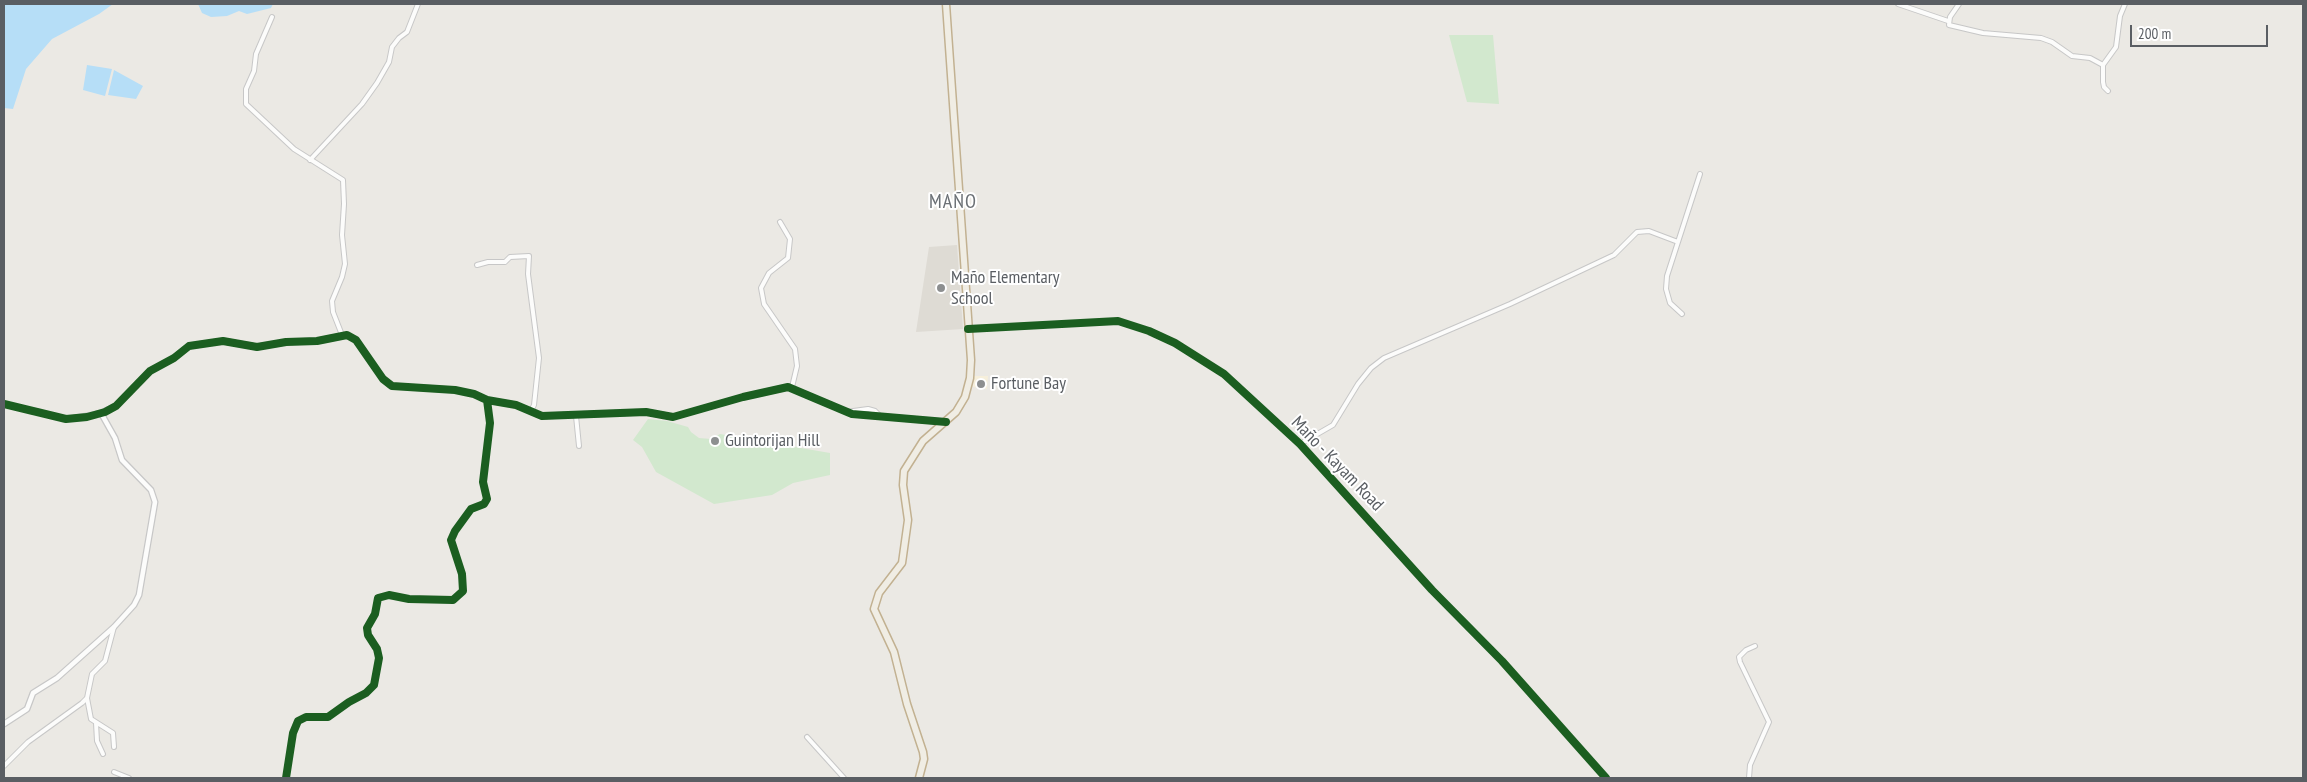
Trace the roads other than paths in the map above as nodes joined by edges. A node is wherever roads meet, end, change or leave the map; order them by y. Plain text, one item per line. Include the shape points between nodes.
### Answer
1 (418, 4) edge
2 (946, 4) edge
3 (1898, 4) edge
4 (1959, 4) edge
5 (2125, 4) edge
6 (272, 17) dead end
7 (1948, 21) junction
8 (2104, 65) junction
9 (2108, 91) dead end
10 (310, 160) junction
11 (1700, 174) dead end
12 (780, 222) dead end
13 (1678, 242) junction
14 (477, 266) dead end
15 (1682, 314) dead end
16 (968, 329) junction
17 (342, 336) junction
18 (792, 387) junction
19 (487, 400) junction
20 (4, 404) edge
21 (531, 411) junction
22 (101, 413) junction
23 (576, 416) junction
24 (946, 422) junction
25 (1300, 444) junction
26 (579, 446) dead end
27 (114, 627) junction
28 (1755, 646) dead end
29 (87, 698) junction
30 (4, 724) edge
31 (96, 724) junction
32 (807, 737) dead end
33 (114, 747) dead end
34 (103, 754) dead end
35 (4, 766) edge
36 (114, 772) dead end
37 (129, 778) edge
38 (286, 778) edge
39 (844, 778) edge
40 (919, 778) edge
41 (1606, 778) edge
42 (1749, 778) edge

1 - 10 street via 407,32 392,47 389,62 377,83
2 - 16 highway
3 - 7 street
4 - 7 street
5 - 8 street via 2116,47
6 - 10 street via 256,54 246,89 246,104
7 - 8 street via 1949,25 1962,29 2041,38 2072,56 2090,58
8 - 9 street via 2103,82
10 - 17 street via 343,180 345,264 332,301
11 - 13 street
12 - 18 street via 790,239 788,258 769,273 761,288 764,304 795,349 797,366
13 - 15 street via 1666,289 1670,303
13 - 25 street via 1648,230 1637,232 1614,255 1384,358 1358,384 1333,425
14 - 21 street via 505,262 510,257 529,256 528,274 539,358
16 - 24 highway via 970,378 965,397
16 - 25 street, Maño - Kayam Road via 1105,321 1128,323 1175,343 1224,374
17 - 19 street via 356,340 383,379 392,386 455,390
17 - 22 street via 257,348 223,341 189,346 150,371 116,406
18 - 23 street via 673,417 646,412
18 - 24 street via 846,412
19 - 21 street
19 - 38 street via 490,423 483,482 487,499 484,504 471,509 451,540 462,574 463,592 453,600 389,595 378,598 375,614 367,628 379,658 374,685 328,717 306,717 298,721
20 - 22 street via 66,419
21 - 23 street via 542,416
22 - 27 street via 115,438 122,460 151,490 155,502 139,594 134,606
23 - 26 street
24 - 40 highway via 923,441 904,471 902,485 908,520 902,564 879,593 874,610 894,652 923,752
25 - 41 street, Maño - Kayam Road
27 - 29 street via 105,660 92,674
27 - 30 street via 57,678 38,688 26,709
28 - 42 street via 1739,657 1769,722 1750,765
29 - 31 street via 91,719
29 - 35 street via 28,742
31 - 33 street via 108,727 113,733
31 - 34 street via 97,741
32 - 39 street
36 - 37 street

